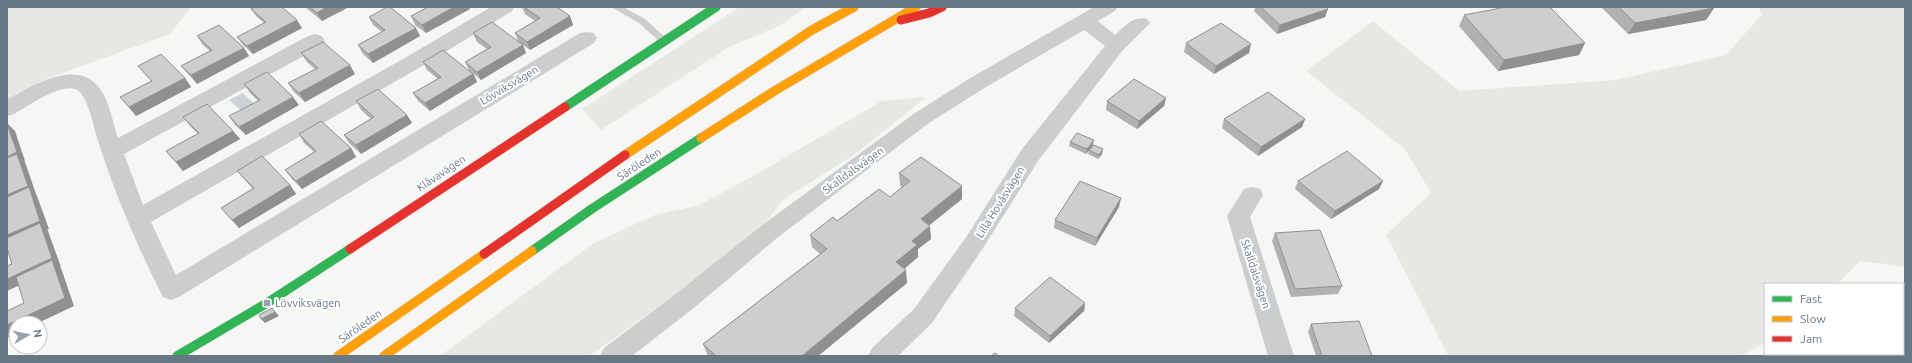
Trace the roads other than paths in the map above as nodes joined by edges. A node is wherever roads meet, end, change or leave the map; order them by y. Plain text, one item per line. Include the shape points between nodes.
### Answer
1 (504, 7) edge
2 (616, 7) edge
3 (716, 7) edge
4 (854, 7) edge
5 (916, 7) edge
6 (942, 7) edge
7 (1108, 7) edge
8 (1084, 20) junction
9 (888, 23) junction
10 (1140, 24) dead end
11 (587, 38) dead end
12 (663, 40) junction
13 (315, 42) dead end
14 (1116, 45) junction
15 (7, 109) edge
16 (111, 152) junction
17 (1252, 195) dead end
18 (137, 219) junction
19 (177, 356) edge
20 (338, 356) edge
21 (384, 356) edge
22 (613, 356) edge
23 (881, 356) edge
24 (1281, 356) edge

1 - 18 street via 417,60
2 - 12 lane via 642,21
3 - 12 main road, Klåvavägen
4 - 20 main road, Säröleden via 812,30 603,170
5 - 9 main road, Säröleden
6 - 9 main road via 929,13
7 - 8 street, Skalldalsvägen
8 - 14 street
8 - 22 street, Skalldalsvägen via 922,118 769,232
9 - 21 main road, Säröleden via 776,90 599,204
10 - 14 street, Lilla Hovåsvägen
11 - 18 street, Lövviksvägen via 170,290
12 - 19 main road, Klåvavägen via 628,66 280,294
13 - 16 street
14 - 23 street, Lilla Hovåsvägen via 1030,155 976,242 923,316
15 - 16 street, Lövviksvägen via 50,86 78,82 87,86 94,97
16 - 18 street, Lövviksvägen
17 - 24 street, Skalldalsvägen via 1238,216

